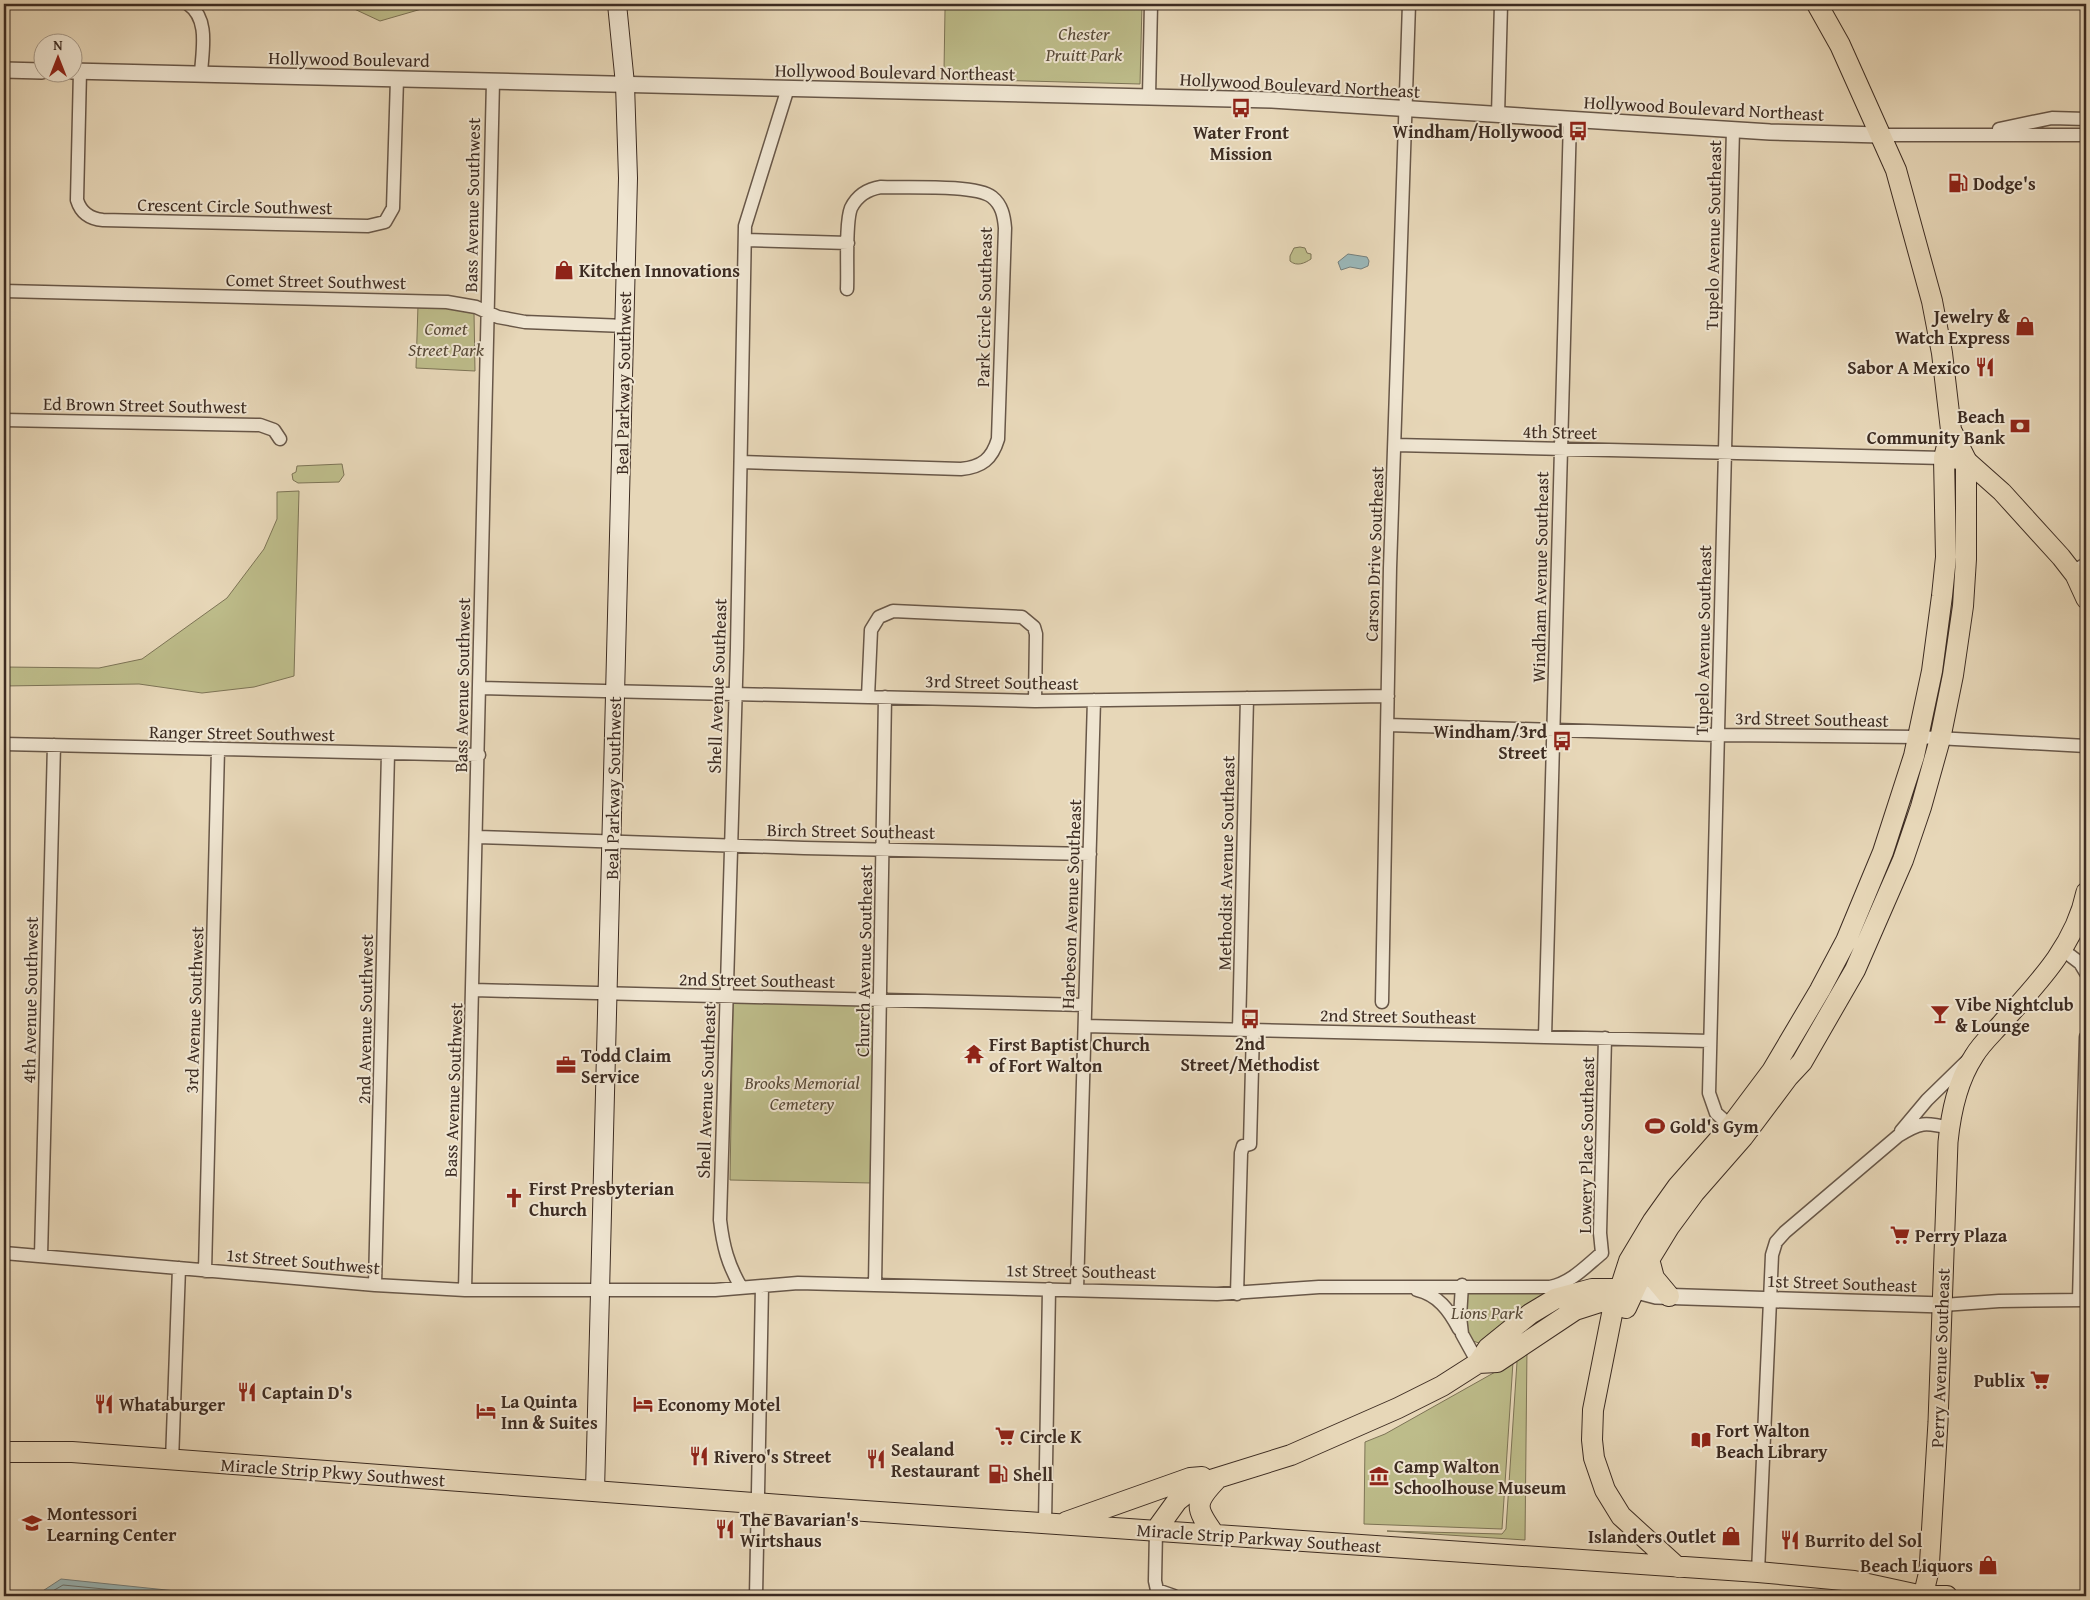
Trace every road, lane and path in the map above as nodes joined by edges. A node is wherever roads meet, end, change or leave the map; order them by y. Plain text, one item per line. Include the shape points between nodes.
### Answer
1 (188, 4) edge
2 (617, 4) edge
3 (1151, 4) edge
4 (1409, 4) edge
5 (1501, 4) edge
6 (1817, 4) edge
7 (4, 70) edge
8 (32, 71) edge
9 (82, 71) edge
10 (201, 74) junction
11 (397, 79) junction
12 (493, 81) junction
13 (76, 82) edge
14 (625, 84) junction
15 (788, 88) junction
16 (1149, 96) junction
17 (1406, 109) junction
18 (1498, 115) junction
19 (1570, 119) junction
20 (2086, 119) edge
21 (1733, 129) junction
22 (1880, 134) junction
23 (1972, 135) junction
24 (2086, 135) edge
25 (745, 240) junction
26 (848, 243) junction
27 (847, 289) dead end
28 (4, 291) edge
29 (487, 312) junction
30 (625, 326) junction
31 (4, 420) edge
32 (1951, 430) junction
33 (280, 439) dead end
34 (1395, 445) junction
35 (1561, 450) junction
36 (1725, 454) junction
37 (1944, 458) junction
38 (1966, 460) junction
39 (741, 462) junction
40 (2079, 568) edge
41 (2086, 599) edge
42 (481, 688) junction
43 (616, 692) junction
44 (735, 694) junction
45 (1388, 696) junction
46 (868, 697) junction
47 (885, 697) junction
48 (1248, 698) junction
49 (1035, 700) junction
50 (1094, 700) junction
51 (1388, 726) junction
52 (1553, 731) junction
53 (1718, 736) junction
54 (1918, 737) junction
55 (1940, 740) junction
56 (4, 744) edge
57 (54, 746) junction
58 (2086, 746) edge
59 (218, 750) junction
60 (388, 754) junction
61 (479, 755) junction
62 (477, 837) junction
63 (611, 842) junction
64 (730, 846) junction
65 (884, 849) junction
66 (1090, 854) junction
67 (2086, 892) edge
68 (2063, 950) junction
69 (2086, 973) edge
70 (473, 990) junction
71 (608, 994) junction
72 (726, 997) junction
73 (881, 1000) junction
74 (1382, 1002) dead end
75 (1085, 1005) junction
76 (1085, 1026) junction
77 (1239, 1030) junction
78 (1253, 1030) junction
79 (1546, 1037) junction
80 (2086, 1037) edge
81 (1606, 1038) junction
82 (1710, 1041) junction
83 (1976, 1053) junction
84 (1950, 1128) junction
85 (1736, 1132) junction
86 (1898, 1136) junction
87 (4, 1253) edge
88 (41, 1256) junction
89 (1649, 1259) junction
90 (179, 1268) junction
91 (205, 1271) junction
92 (375, 1285) junction
93 (875, 1285) junction
94 (1462, 1285) junction
95 (1561, 1285) joint
96 (762, 1286) junction
97 (741, 1287) junction
98 (1410, 1288) junction
99 (1049, 1289) junction
100 (465, 1290) junction
101 (1077, 1290) junction
102 (600, 1291) junction
103 (1237, 1294) junction
104 (1624, 1296) junction
105 (1662, 1296) junction
106 (1770, 1300) junction
107 (2083, 1300) edge
108 (1943, 1305) junction
109 (1575, 1310) junction
110 (1462, 1334) junction
111 (1608, 1342) junction
112 (1478, 1363) junction
113 (4, 1439) edge
114 (4, 1452) edge
115 (72, 1452) junction
116 (172, 1461) junction
117 (1219, 1477) junction
118 (595, 1492) junction
119 (757, 1503) junction
120 (1053, 1524) junction
121 (1156, 1530) junction
122 (1214, 1534) junction
123 (1676, 1567) junction
124 (1758, 1572) junction
125 (756, 1596) edge
126 (1174, 1596) edge
127 (1923, 1596) edge
128 (1947, 1596) edge

1 - 10 street via 202,22
2 - 14 main road, Beal Parkway Southwest
3 - 16 street
4 - 17 street, Carson Drive Southeast
5 - 18 street
6 - 22 highway via 1840,45
7 - 8 street
9 - 10 street, Hollywood Boulevard
10 - 11 street, Hollywood Boulevard
11 - 12 street, Hollywood Boulevard
11 - 13 street, Crescent Circle Southwest via 393,208 385,222 368,226 99,220 88,216 77,200
12 - 14 street, Hollywood Boulevard
12 - 29 street, Bass Avenue Southwest
14 - 15 street, Hollywood Boulevard Northeast
14 - 30 main road, Beal Parkway Southwest via 628,178
15 - 16 street, Hollywood Boulevard Northeast
15 - 25 street, Shell Avenue Southeast via 753,200
16 - 17 street, Hollywood Boulevard Northeast
17 - 18 street, Hollywood Boulevard Northeast
17 - 34 street, Carson Drive Southeast
18 - 19 street, Hollywood Boulevard Northeast
19 - 21 street, Hollywood Boulevard Northeast
19 - 35 street, Windham Avenue Southeast
20 - 23 street, Hollywood Boulevard Northeast via 2052,118
21 - 22 street, Hollywood Boulevard Northeast
21 - 36 street, Tupelo Avenue Southeast
22 - 23 street, Hollywood Boulevard Northeast
22 - 32 highway via 1896,170 1921,254 1942,353
23 - 24 street, Hollywood Boulevard Northeast
25 - 26 street
25 - 39 street, Shell Avenue Southeast
26 - 27 street, Park Circle Southeast
26 - 39 street, Park Circle Southeast via 850,210 859,197 873,188 971,190 996,201 1004,215 1005,228 998,439 994,450 984,463 961,470
28 - 29 street, Comet Street Southwest via 447,302
29 - 30 street, Comet Street Southwest via 526,322
29 - 42 street, Bass Avenue Southwest
30 - 43 main road, Beal Parkway Southwest
31 - 33 street, Ed Brown Street Southwest via 260,425 274,430
32 - 37 highway
32 - 38 highway
34 - 35 street, 4th Street
34 - 45 street, Carson Drive Southeast
35 - 36 street, 4th Street
35 - 52 street, Windham Avenue Southeast
36 - 37 street, 4th Street
36 - 53 street, Tupelo Avenue Southeast
37 - 38 main road
37 - 54 highway via 1946,557 1942,603
38 - 40 main road
38 - 55 highway via 1966,559 1962,606
39 - 44 street, Shell Avenue Southeast
40 - 41 main road
42 - 43 street, 3rd Street Southeast
42 - 61 street, Bass Avenue Southwest
43 - 44 street, 3rd Street Southeast
43 - 63 main road, Beal Parkway Southwest
44 - 46 street, 3rd Street Southeast
44 - 64 street, Shell Avenue Southeast
45 - 48 street, 3rd Street Southeast
45 - 51 street, Carson Drive Southeast
46 - 47 street, 3rd Street Southeast
46 - 49 street via 871,630 879,617 893,611 1022,617 1034,627 1036,634
47 - 49 street, 3rd Street Southeast
47 - 65 street, Church Avenue Southeast
48 - 50 street, 3rd Street Southeast
48 - 77 street, Methodist Avenue Southeast
49 - 50 street, 3rd Street Southeast
50 - 66 street, Harbeson Avenue Southeast
51 - 52 street, 3rd Street Southeast
51 - 74 street, Carson Drive Southeast
52 - 53 street, 3rd Street Southeast
52 - 79 street, Windham Avenue Southeast
53 - 54 street, 3rd Street Southeast
53 - 82 street, Tupelo Avenue Southeast
54 - 55 street, 3rd Street Southeast
54 - 85 highway via 1883,852 1846,941
55 - 58 street, 3rd Street Southeast
55 - 85 highway via 1903,860 1860,960 1802,1062
56 - 57 street, Ranger Street Southwest
57 - 59 street, Ranger Street Southwest
57 - 88 street, 4th Avenue Southwest
59 - 60 street, Ranger Street Southwest
59 - 91 street, 3rd Avenue Southwest
60 - 61 street, Ranger Street Southwest
60 - 92 street, 2nd Avenue Southwest
61 - 62 street, Bass Avenue Southwest
62 - 63 street, Birch Street Southeast
62 - 70 street, Bass Avenue Southwest
63 - 64 street, Birch Street Southeast
63 - 71 main road, Beal Parkway Southwest
64 - 65 street, Birch Street Southeast
64 - 72 street, Shell Avenue Southeast
65 - 66 street, Birch Street Southeast
65 - 73 street, Church Avenue Southeast
66 - 75 street, Harbeson Avenue Southeast
67 - 68 main road, Perry Avenue Southeast via 2078,922
68 - 69 street via 2080,963
68 - 83 main road, Perry Avenue Southeast
70 - 71 street, 2nd Street Southeast
70 - 100 street, Bass Avenue Southwest
71 - 72 street, 2nd Street Southeast
71 - 102 main road, Beal Parkway Southwest
72 - 73 street, 2nd Street Southeast
72 - 97 street, Shell Avenue Southeast via 720,1220 728,1265
73 - 75 street, 2nd Street Southeast
73 - 93 street, Church Avenue Southeast
75 - 76 street, Harbeson Avenue Southeast
76 - 77 street, 2nd Street Southeast
76 - 101 street, Harbeson Avenue Southeast
77 - 78 street, 2nd Street Southeast
78 - 79 street, 2nd Street Southeast
78 - 103 street via 1250,1144 1243,1146 1241,1153
79 - 81 street, 2nd Street Southeast
80 - 107 street
81 - 82 street, 2nd Street Southeast
81 - 95 street, Lowery Place Southeast via 1602,1252
82 - 85 street, Tupelo Avenue Southeast via 1711,1104
83 - 84 main road, Perry Avenue Southeast via 1960,1086
83 - 86 street via 1927,1100
84 - 86 street via 1925,1123
84 - 108 main road, Perry Avenue Southeast
85 - 89 highway
85 - 104 highway via 1678,1186 1653,1221 1629,1261
86 - 106 street via 1776,1242 1772,1255
87 - 88 street, 1st Street Southwest
88 - 90 street, 1st Street Southwest
89 - 104 highway
89 - 105 highway
90 - 91 street, 1st Street Southwest
90 - 116 street
91 - 92 street, 1st Street Southwest
92 - 100 street, 1st Street Southwest
93 - 96 street, 1st Street Southeast via 798,1283
93 - 99 street, 1st Street Southeast
94 - 95 street, 1st Street Southeast
94 - 98 street, 1st Street Southeast
94 - 110 street
96 - 97 street, 1st Street Southeast
96 - 119 street
97 - 102 street, 1st Street Southeast
98 - 103 street, 1st Street Southeast via 1318,1287
98 - 110 street via 1431,1294 1442,1302
99 - 101 street, 1st Street Southeast
99 - 120 street
100 - 102 street, 1st Street Southwest
101 - 103 street, 1st Street Southeast
102 - 118 main road, Beal Parkway Southwest
104 - 105 street, 1st Street Southeast
104 - 109 highway
104 - 111 highway via 1622,1318
104 - 112 highway via 1601,1288 1581,1291 1549,1303 1488,1348
105 - 106 street, 1st Street Southeast
106 - 108 street, 1st Street Southeast
106 - 124 street
107 - 108 street, 1st Street Southeast
108 - 127 main road, Perry Avenue Southeast via 1929,1571
109 - 111 highway via 1585,1312 1596,1321
109 - 112 highway via 1497,1362
110 - 112 street
111 - 123 highway via 1597,1384 1592,1426 1594,1458 1599,1475 1621,1516
112 - 117 highway via 1434,1390 1338,1436 1291,1455
113 - 115 highway, Miracle Strip Pkwy Southwest
114 - 115 highway, Miracle Strip Pkwy Southwest
115 - 116 highway, Miracle Strip Pkwy Southwest
116 - 118 highway, Miracle Strip Pkwy Southwest
117 - 120 highway via 1190,1478
117 - 121 highway via 1198,1484 1182,1496
117 - 122 highway via 1199,1502 1203,1519
118 - 119 highway, Miracle Strip Parkway Southeast
119 - 120 highway, Miracle Strip Parkway Southeast
119 - 125 street
120 - 121 highway, Miracle Strip Parkway Southeast
121 - 122 highway, Miracle Strip Parkway Southeast
121 - 126 street via 1154,1581 1157,1590
122 - 123 highway, Miracle Strip Parkway Southeast
123 - 124 highway, Miracle Strip Parkway Southeast
124 - 127 highway, Miracle Strip Parkway Southeast via 1854,1581
127 - 128 highway, Miracle Strip Parkway Southeast

